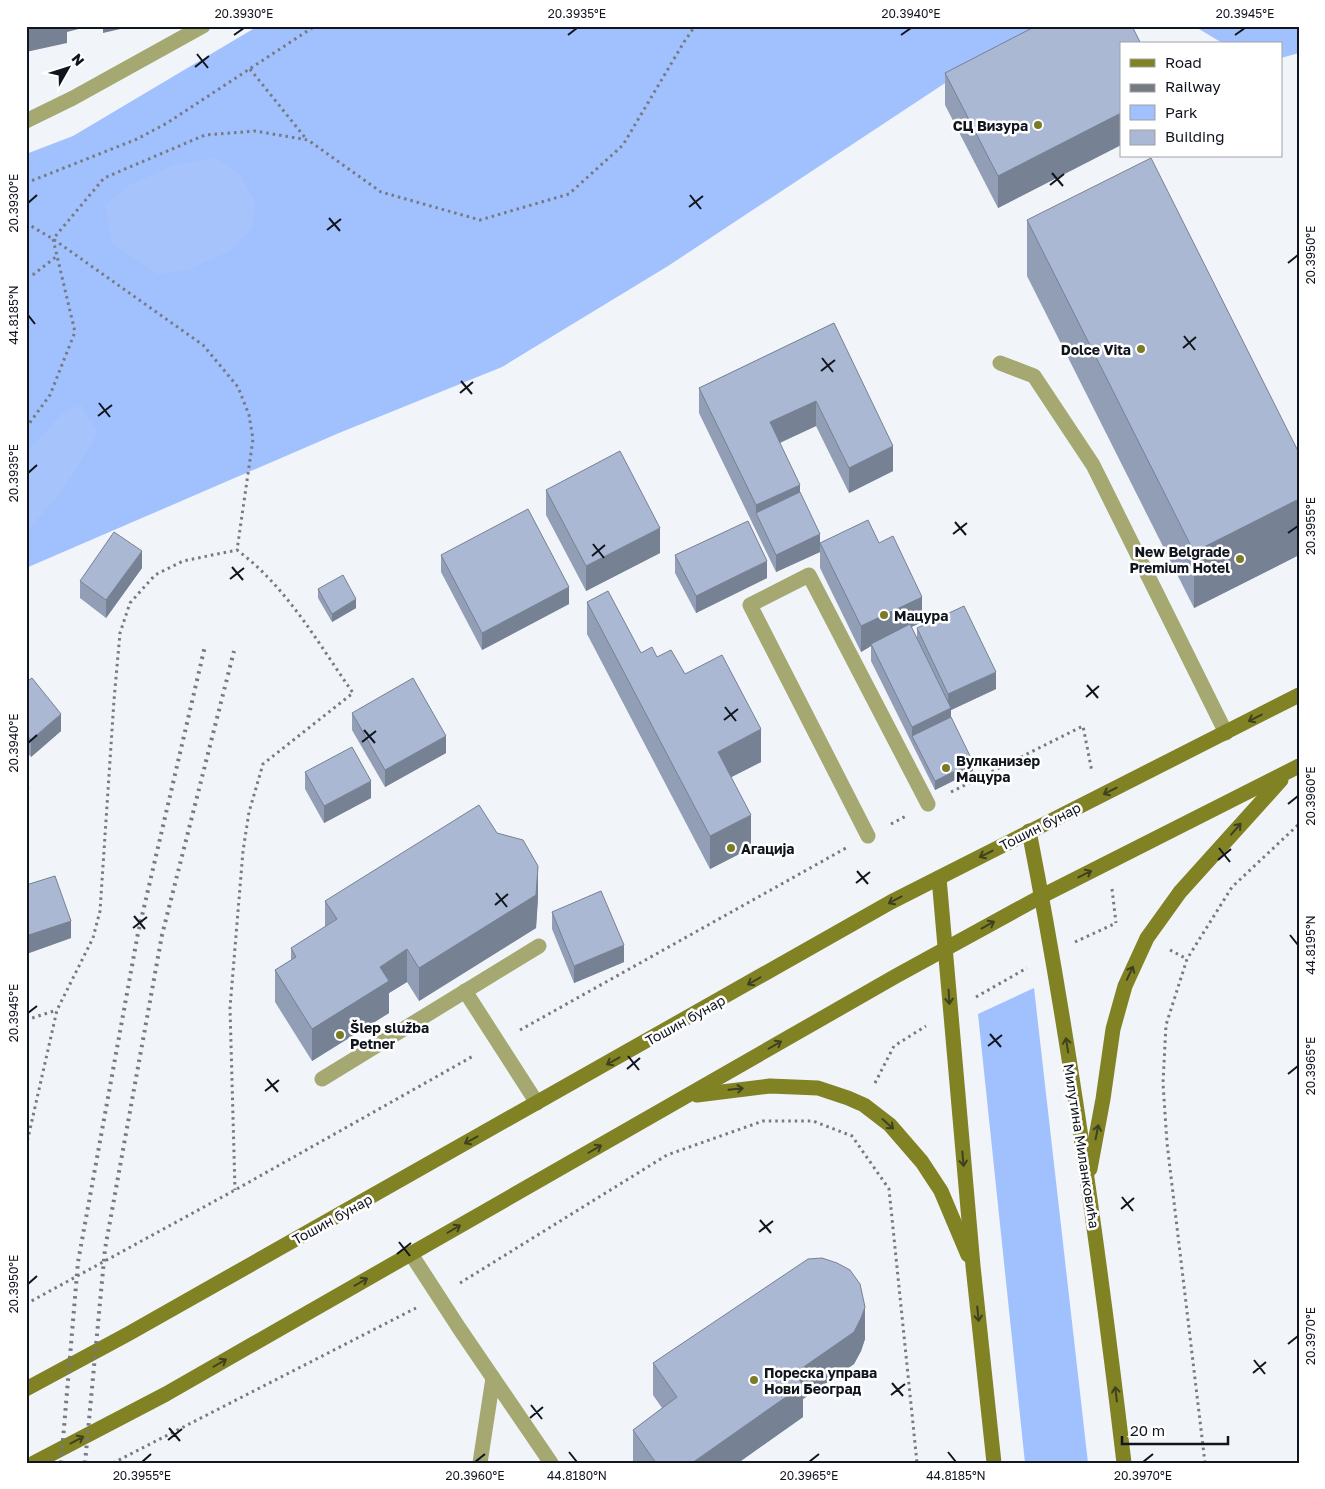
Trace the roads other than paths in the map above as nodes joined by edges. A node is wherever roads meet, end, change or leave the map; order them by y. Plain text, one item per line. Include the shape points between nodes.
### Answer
1 (203, 26) edge
2 (26, 121) edge
3 (1000, 363) dead end
4 (1299, 695) edge
5 (1226, 733) junction
6 (1294, 769) edge
7 (928, 804) road end
8 (1029, 831) junction
9 (868, 836) road end
10 (938, 878) junction
11 (1042, 896) junction
12 (539, 946) dead end
13 (946, 949) junction
14 (465, 991) junction
15 (322, 1079) dead end
16 (688, 1096) junction
17 (537, 1103) junction
18 (1088, 1180) junction
19 (411, 1254) junction
20 (972, 1266) junction
21 (493, 1378) junction
22 (26, 1389) edge
23 (34, 1463) edge
24 (480, 1463) edge
25 (551, 1463) edge
26 (994, 1463) edge
27 (1124, 1463) edge

1 - 2 street
3 - 5 street via 1034,376 1093,465
4 -> 5 main road, Тошин бунар
5 -> 8 main road, Тошин бунар
11 -> 6 main road
18 -> 6 main road via 1113,1029 1124,986 1147,938 1180,892 1244,819
7 - 9 street via 809,574 750,605
8 -> 10 main road, Тошин бунар
8 - 11 main road, Милутина Миланковића
10 - 13 main road
10 -> 17 main road, Тошин бунар
13 -> 11 main road
18 -> 11 main road, Милутина Миланковића
12 - 14 street
16 -> 13 main road
13 -> 20 main road
14 - 15 street
14 - 17 street
19 -> 16 main road
16 -> 20 main road via 770,1086 818,1088 864,1105 890,1125 922,1162 941,1191
17 -> 22 main road, Тошин бунар
27 -> 18 main road, Милутина Миланковића
19 - 21 street
23 -> 19 main road via 166,1394
20 -> 26 main road
21 - 24 street
21 - 25 street

